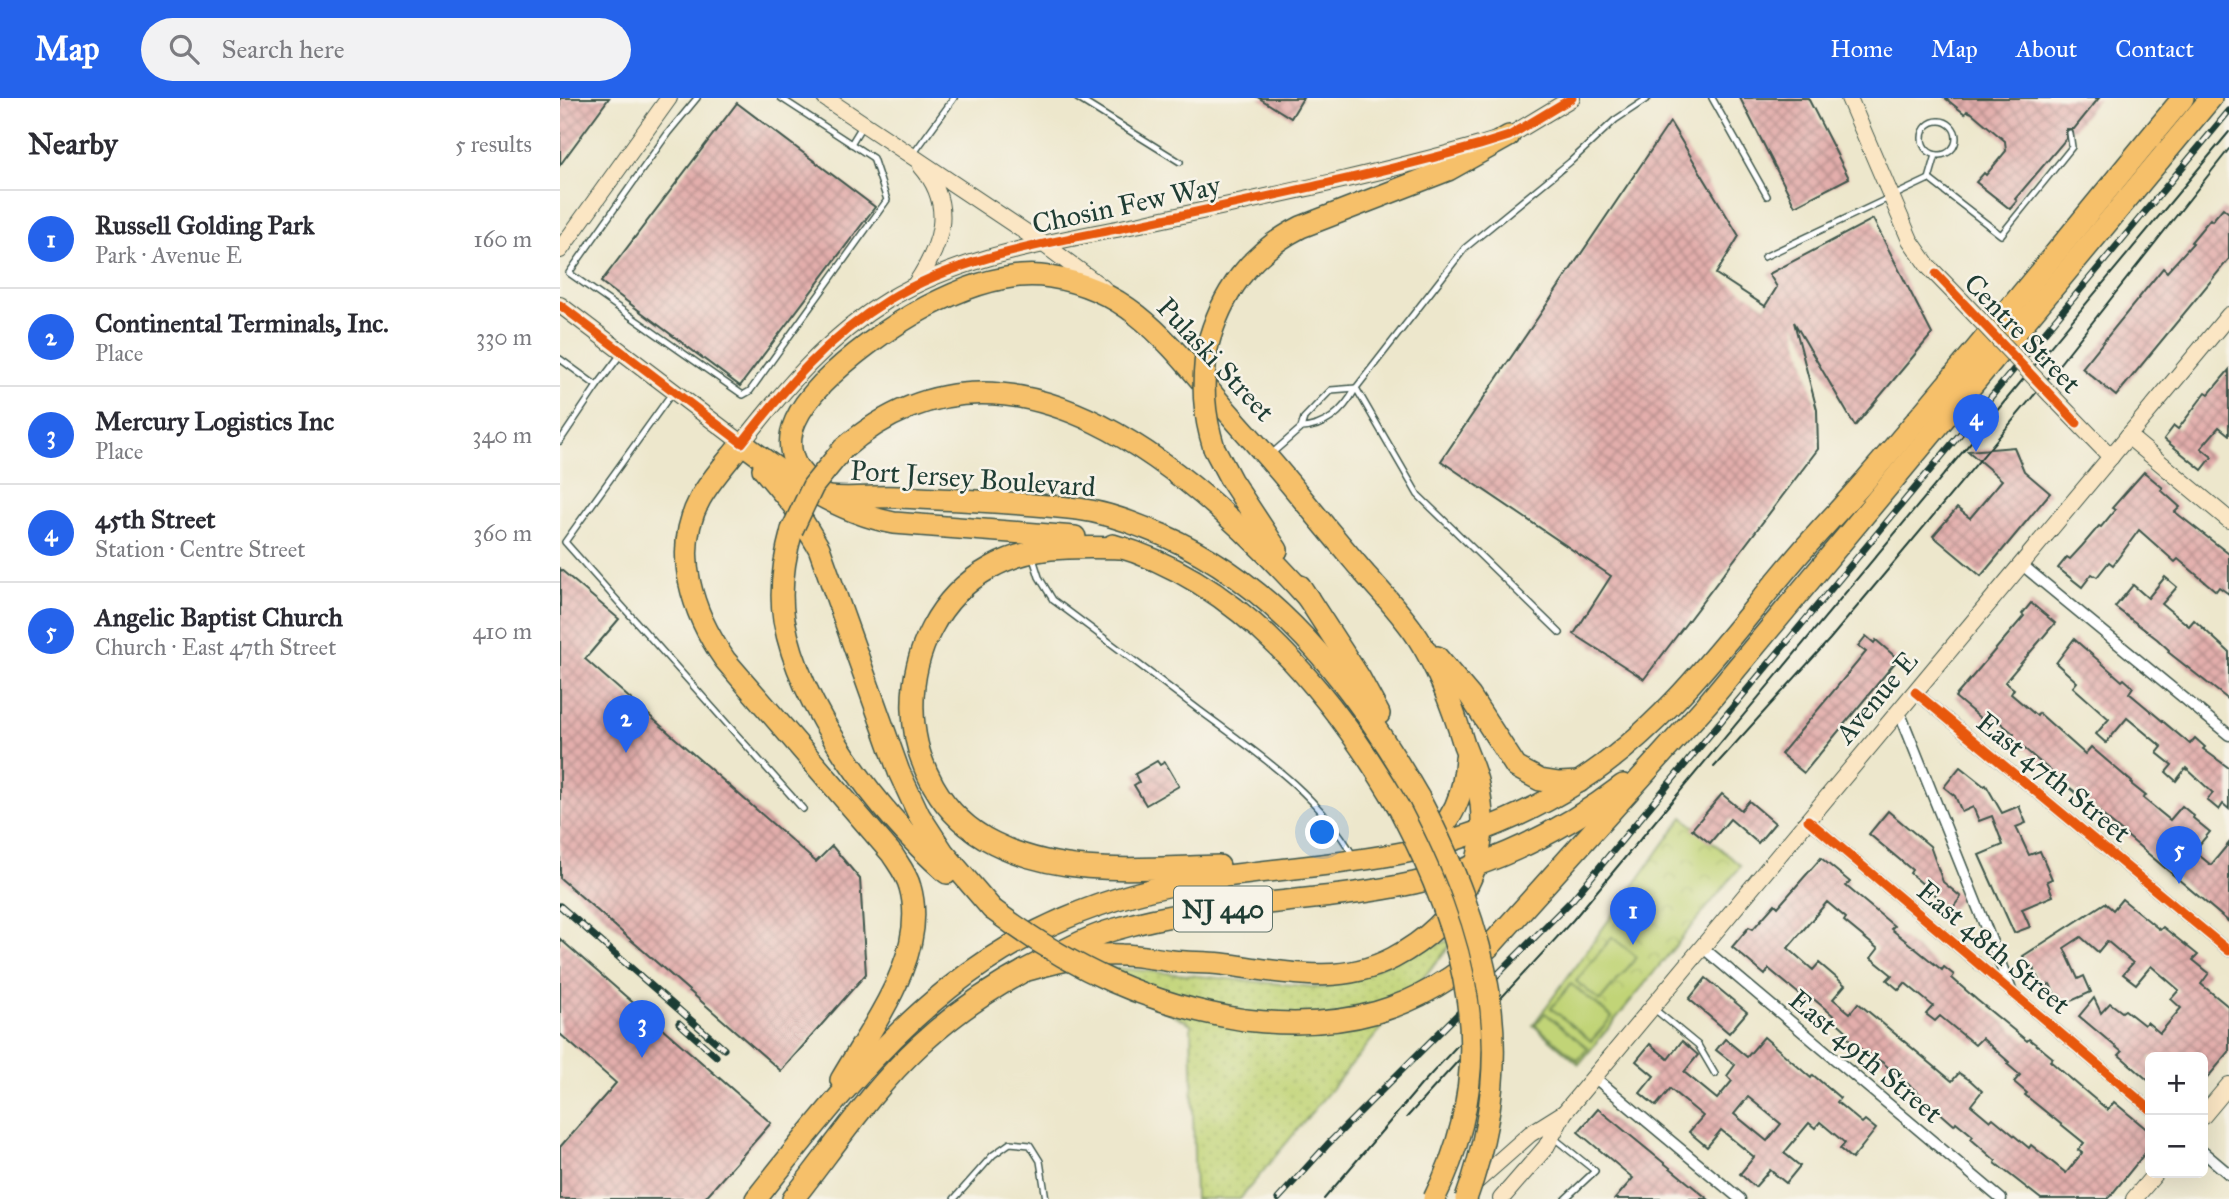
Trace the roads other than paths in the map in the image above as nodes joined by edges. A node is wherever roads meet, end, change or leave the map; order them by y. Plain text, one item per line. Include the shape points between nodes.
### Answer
1 (669, 98) edge
2 (697, 98) edge
3 (781, 98) edge
4 (825, 98) edge
5 (954, 98) edge
6 (1077, 98) edge
7 (1572, 98) edge
8 (1648, 98) edge
9 (1712, 98) edge
10 (1849, 98) edge
11 (2183, 98) edge
12 (2211, 98) edge
13 (864, 124) junction
14 (2070, 133) dead end
15 (1509, 136) junction
16 (851, 144) junction
17 (1936, 155) junction
18 (912, 156) junction
19 (1180, 162) dead end
20 (1929, 179) junction
21 (1890, 195) junction
22 (1767, 196) dead end
23 (562, 244) edge
24 (1045, 245) junction
25 (1764, 257) dead end
26 (915, 286) junction
27 (1125, 304) junction
28 (560, 305) edge
29 (2229, 314) edge
30 (623, 351) junction
31 (560, 359) edge
32 (597, 386) junction
33 (1356, 388) junction
34 (673, 391) junction
35 (1301, 428) junction
36 (2128, 436) junction
37 (560, 441) edge
38 (742, 443) junction
39 (1268, 456) junction
40 (2111, 457) junction
41 (824, 496) junction
42 (2229, 520) edge
43 (563, 540) edge
44 (1124, 548) junction
45 (1032, 552) junction
46 (2021, 564) junction
47 (1308, 598) junction
48 (1560, 633) dead end
49 (1416, 635) junction
50 (1914, 692) junction
51 (1899, 710) junction
52 (2229, 735) edge
53 (1667, 748) junction
54 (1466, 751) junction
55 (1580, 782) junction
56 (1419, 798) junction
57 (803, 809) dead end
58 (1808, 820) junction
59 (1482, 831) junction
60 (1406, 852) junction
61 (1355, 859) junction
62 (1326, 863) junction
63 (1476, 864) junction
64 (1430, 879) junction
65 (992, 909) junction
66 (1436, 927) junction
67 (1702, 947) junction
68 (2229, 951) edge
69 (1024, 971) junction
70 (2012, 992) junction
71 (1652, 1007) junction
72 (1715, 1074) dead end
73 (1594, 1077) junction
74 (2229, 1085) edge
75 (2145, 1105) edge
76 (1564, 1113) junction
77 (2204, 1115) edge
78 (817, 1121) junction
79 (1552, 1137) junction
80 (2208, 1156) edge
81 (2229, 1174) edge
82 (2152, 1178) edge
83 (756, 1199) edge
84 (793, 1199) edge
85 (954, 1199) edge
86 (1046, 1199) edge
87 (1434, 1199) edge
88 (1459, 1199) edge
89 (1466, 1199) edge
90 (1502, 1199) edge
91 (1566, 1199) edge
92 (1740, 1199) edge
93 (2001, 1199) edge
94 (2134, 1199) edge

1 - 23 street
2 - 16 lane via 569,273 743,395 887,200 873,158
3 - 16 lane
4 - 13 street, Pulaski Street
5 - 18 lane
6 - 19 lane
7 - 15 street, Chosin Few Way
8 - 33 lane via 1615,120 1465,248
9 - 22 lane
10 - 21 street, Centre Street
11 - 55 highway, NJ 440 via 1688,687 1649,729
12 - 53 highway, NJ 440
13 - 16 lane
13 - 18 street, Pulaski Street
14 - 20 lane via 2072,147 2001,235
15 - 24 street, Chosin Few Way via 1444,155
15 - 47 highway, bridge via 1448,170 1283,236 1253,260 1219,309 1207,348 1203,387 1214,448
17 - 17 lane via 1948,153 1955,144 1952,127 1942,121 1923,129 1923,145
17 - 20 lane
18 - 24 street, Pulaski Street
18 - 26 street via 935,187 942,214 935,250
20 - 21 lane
21 - 25 lane
21 - 40 street, Centre Street, bridge via 1919,255
24 - 26 street, Chosin Few Way via 970,263
24 - 27 street, Pulaski Street
26 - 38 street, Chosin Few Way via 863,317 817,354
27 - 39 highway, Pulaski Street via 1166,340
27 - 41 highway via 1064,279 1024,275 978,286 901,321 834,372 793,424 794,459
28 - 30 street, Port Jersey Boulevard
29 - 36 street, Avenue E
30 - 32 lane
30 - 34 street, Port Jersey Boulevard
31 - 32 lane
32 - 37 lane
33 - 35 lane via 1346,406 1316,428
33 - 35 lane via 1331,390 1304,418
33 - 48 lane via 1418,495
34 - 38 street, Port Jersey Boulevard
34 - 43 lane
35 - 39 lane
36 - 40 street, Avenue E
36 - 42 street
38 - 41 highway, Port Jersey Boulevard
38 - 65 highway via 793,505 819,548 899,772 919,815 943,852
38 - 78 highway via 709,486 694,515 687,561 696,607 726,660 892,854 914,901 913,939 900,975
39 - 49 highway, Pulaski Street
40 - 46 street, Avenue E
41 - 44 highway, Port Jersey Boulevard via 854,513 894,523 1049,533
41 - 56 highway, Port Jersey Boulevard via 1077,509 1117,517 1183,544 1252,588 1311,643 1358,703
43 - 57 lane
44 - 45 highway via 1068,546
44 - 87 highway, Port Jersey Boulevard, bridge via 1193,579 1264,633 1361,746 1399,808 1431,874 1466,982 1472,1029 1468,1098
45 - 61 lane via 1039,577 1053,600 1271,763 1320,808
45 - 62 highway via 989,568 955,594 932,626 917,661 912,701 916,743 932,783 958,817 1013,852 1078,867
46 - 50 street, Avenue E
46 - 52 street
47 - 56 highway via 1359,677
47 - 65 highway, bridge via 1227,514 1179,475 1120,436 1063,409 992,393 946,396 881,420 843,449 813,486 792,530 783,574 784,617 795,662 813,702 862,778 913,840
49 - 54 highway, Pulaski Street via 1446,691
49 - 55 highway via 1460,682 1516,767 1540,780
50 - 51 street, Avenue E
50 - 68 street, East 47th Street
51 - 58 street, Avenue E
51 - 70 street
53 - 63 highway, NJ 440 via 1566,824
53 - 65 highway, bridge via 1508,929 1471,964 1405,1003 1356,1019 1300,1025 1217,1016 1163,1002 1111,982 1037,942
54 - 59 highway, Pulaski Street via 1478,788
54 - 60 highway, Pulaski Street via 1462,788 1451,816 1429,839
55 - 59 highway, NJ 440
56 - 89 highway, Port Jersey Boulevard, bridge via 1467,903 1492,1003 1492,1091
58 - 67 street, Avenue E
58 - 70 street, East 48th Street
59 - 60 highway, NJ 440
59 - 63 highway, Pulaski Street
60 - 61 highway, NJ 440
60 - 64 highway
61 - 62 highway, NJ 440
62 - 78 highway, NJ 440 via 1174,885 1106,903 1039,929 985,959 941,993 878,1051
63 - 64 highway, NJ 440
63 - 66 highway, Pulaski Street via 1462,897
64 - 66 highway via 1438,903
64 - 69 highway, NJ 440 via 1142,922 1094,937
66 - 69 highway, Pulaski Street via 1388,961 1346,973 1281,973 1117,954 1078,957
67 - 71 street, Avenue E
67 - 93 street, East 49th Street
69 - 84 highway, NJ 440 via 972,1003 921,1044 874,1094
70 - 75 street, East 48th Street
71 - 72 lane via 1698,1045
71 - 73 street, Avenue E
73 - 76 street, Avenue E
73 - 92 street
74 - 77 street
76 - 79 street, Avenue E
76 - 88 street, Avenue E via 1531,1134
78 - 83 highway, NJ 440
79 - 90 street, Avenue E
79 - 91 lane via 1595,1171
80 - 81 street
82 - 94 street
85 - 86 lane via 993,1155 1010,1143 1030,1144 1040,1161

